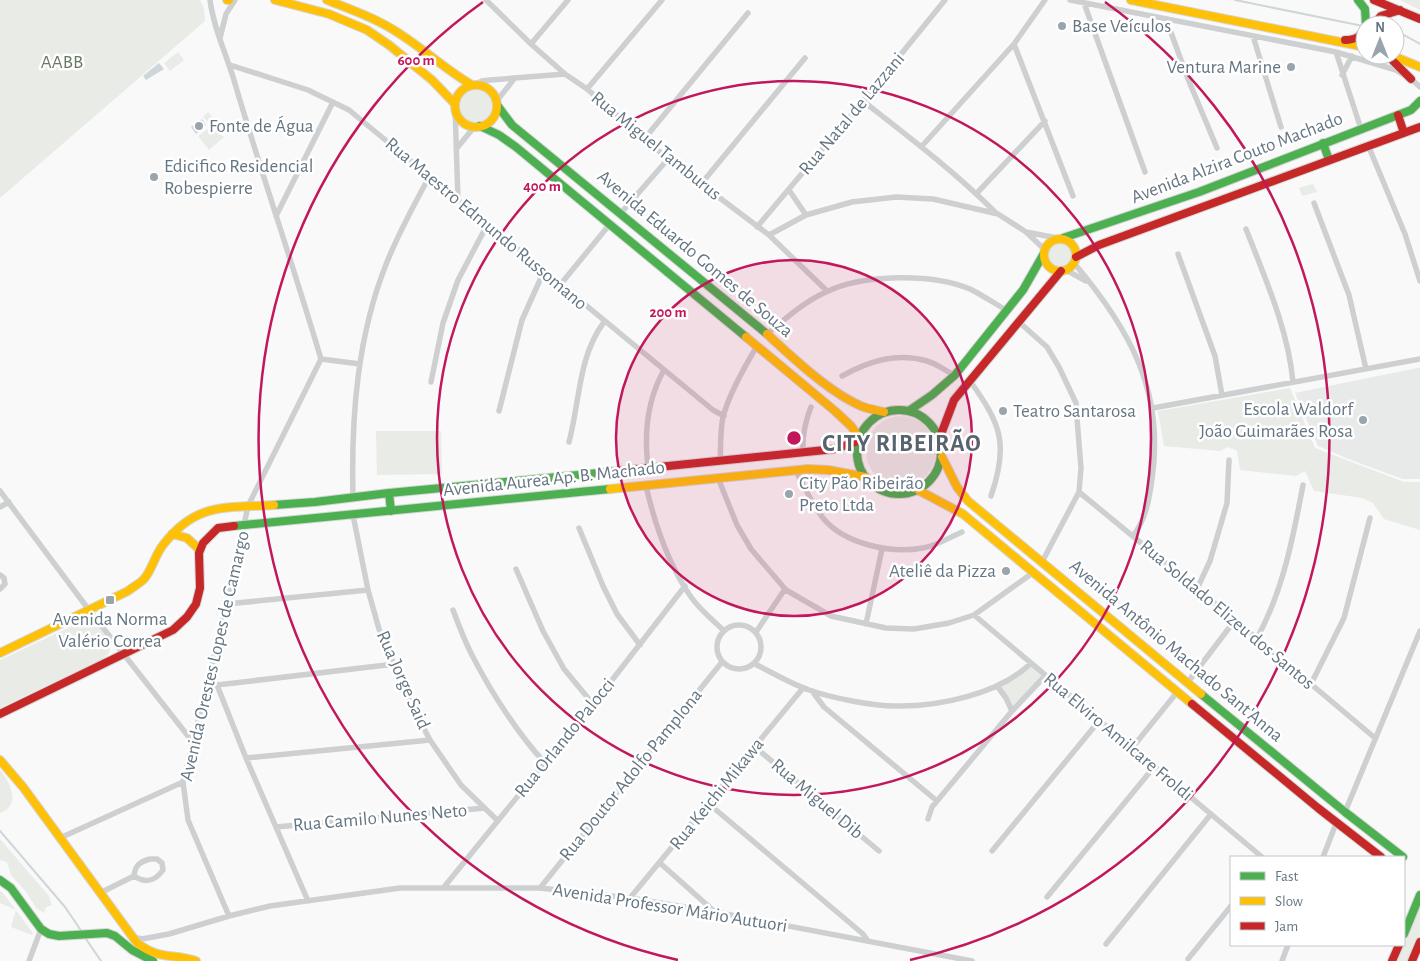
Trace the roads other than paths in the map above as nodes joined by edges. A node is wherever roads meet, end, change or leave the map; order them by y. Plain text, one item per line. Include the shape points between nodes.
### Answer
1 (210, 0) edge
2 (235, 0) edge
3 (275, 0) edge
4 (327, 0) edge
5 (486, 0) edge
6 (568, 0) edge
7 (662, 0) edge
8 (945, 0) edge
9 (1045, 0) edge
10 (1070, 0) edge
11 (1131, 0) edge
12 (1358, 0) edge
13 (1374, 0) edge
14 (1084, 2) junction
15 (1400, 10) junction
16 (748, 13) dead end
17 (366, 15) junction
18 (1366, 15) edge
19 (1382, 15) edge
20 (1166, 19) junction
21 (1420, 20) edge
22 (360, 26) junction
23 (1253, 36) junction
24 (1355, 38) edge
25 (219, 40) junction
26 (1335, 40) junction
27 (531, 44) junction
28 (1014, 44) junction
29 (1355, 45) edge
30 (1336, 52) junction
31 (1352, 56) junction
32 (806, 58) dead end
33 (1405, 61) edge
34 (230, 65) junction
35 (1399, 65) edge
36 (1420, 67) edge
37 (565, 74) junction
38 (1342, 75) junction
39 (514, 79) junction
40 (1412, 79) junction
41 (473, 85) junction
42 (1420, 87) edge
43 (588, 89) junction
44 (864, 101) junction
45 (1420, 101) edge
46 (333, 102) junction
47 (496, 103) junction
48 (455, 106) junction
49 (1398, 115) junction
50 (1045, 121) junction
51 (477, 126) junction
52 (1282, 127) dead end
53 (1420, 127) edge
54 (1361, 129) junction
55 (1404, 132) junction
56 (645, 138) junction
57 (1323, 143) junction
58 (1368, 145) junction
59 (922, 146) junction
60 (456, 148) junction
61 (1217, 148) dead end
62 (552, 158) junction
63 (668, 159) junction
64 (1329, 160) junction
65 (542, 168) junction
66 (1145, 172) dead end
67 (430, 177) junction
68 (701, 184) junction
69 (789, 190) junction
70 (1199, 192) junction
71 (977, 193) junction
72 (1073, 196) dead end
73 (458, 201) junction
74 (1314, 203) dead end
75 (284, 204) junction
76 (1204, 206) junction
77 (274, 207) junction
78 (621, 214) junction
79 (998, 214) junction
80 (806, 215) junction
81 (276, 216) junction
82 (610, 224) junction
83 (487, 225) junction
84 (757, 227) junction
85 (1246, 229) dead end
86 (1026, 232) junction
87 (769, 235) junction
88 (1060, 238) junction
89 (1043, 252) junction
90 (1178, 254) dead end
91 (1075, 260) junction
92 (1063, 270) junction
93 (544, 271) junction
94 (692, 274) junction
95 (1420, 281) edge
96 (1090, 283) junction
97 (560, 285) junction
98 (684, 285) junction
99 (827, 291) junction
100 (1006, 310) junction
101 (604, 322) junction
102 (1019, 322) junction
103 (767, 334) junction
104 (983, 340) junction
105 (757, 346) junction
106 (996, 351) junction
107 (321, 359) junction
108 (1420, 359) edge
109 (796, 361) junction
110 (360, 364) junction
111 (1366, 369) junction
112 (664, 370) junction
113 (788, 371) junction
114 (955, 375) junction
115 (842, 376) dead end
116 (970, 381) junction
117 (431, 382) dead end
118 (1293, 382) junction
119 (1222, 395) junction
120 (811, 407) dead end
121 (1153, 408) junction
122 (910, 410) junction
123 (499, 411) dead end
124 (884, 412) junction
125 (724, 416) junction
126 (940, 437) junction
127 (859, 439) junction
128 (569, 442) dead end
129 (803, 452) junction
130 (759, 458) junction
131 (942, 458) junction
132 (720, 460) junction
133 (1229, 460) dead end
134 (648, 467) junction
135 (796, 471) junction
136 (761, 474) junction
137 (584, 475) junction
138 (866, 477) junction
139 (718, 478) junction
140 (1302, 485) dead end
141 (646, 486) junction
142 (918, 490) junction
143 (586, 491) junction
144 (0, 492) edge
145 (1079, 492) junction
146 (389, 493) junction
147 (991, 496) dead end
148 (353, 497) junction
149 (9, 502) junction
150 (315, 502) junction
151 (0, 506) edge
152 (248, 506) junction
153 (391, 511) junction
154 (353, 515) junction
155 (1370, 518) dead end
156 (317, 519) junction
157 (245, 526) junction
158 (579, 528) dead end
159 (962, 532) dead end
160 (172, 534) junction
161 (1009, 534) junction
162 (1134, 536) junction
163 (1000, 544) junction
164 (199, 549) junction
165 (882, 550) junction
166 (1042, 562) junction
167 (516, 569) dead end
168 (1034, 572) junction
169 (0, 575) edge
170 (685, 586) junction
171 (0, 589) edge
172 (785, 589) junction
173 (1197, 589) junction
174 (368, 590) junction
175 (227, 604) junction
176 (89, 610) junction
177 (453, 610) dead end
178 (974, 615) junction
179 (1235, 620) junction
180 (1114, 621) junction
181 (866, 624) junction
182 (724, 631) junction
183 (1106, 631) junction
184 (1420, 631) edge
185 (756, 632) junction
186 (1256, 638) junction
187 (640, 644) junction
188 (0, 653) edge
189 (124, 654) junction
190 (722, 662) junction
191 (395, 664) junction
192 (755, 664) junction
193 (1030, 664) junction
194 (1045, 676) junction
195 (1188, 682) junction
196 (1311, 684) junction
197 (206, 685) junction
198 (217, 685) junction
199 (997, 686) junction
200 (803, 688) junction
201 (1178, 691) junction
202 (812, 692) junction
203 (593, 704) junction
204 (1012, 711) junction
205 (0, 714) edge
206 (1099, 721) junction
207 (1375, 738) junction
208 (430, 740) junction
209 (192, 741) junction
210 (1265, 746) junction
211 (755, 747) junction
212 (1132, 748) junction
213 (1257, 756) junction
214 (246, 758) junction
215 (0, 760) edge
216 (545, 763) junction
217 (1154, 767) junction
218 (182, 782) junction
219 (937, 801) junction
220 (708, 804) junction
221 (485, 808) junction
222 (1345, 812) junction
223 (1211, 814) junction
224 (928, 819) dead end
225 (498, 821) junction
226 (1337, 821) junction
227 (276, 827) junction
228 (1376, 836) junction
229 (60, 838) junction
230 (1367, 846) junction
231 (879, 851) dead end
232 (992, 851) dead end
233 (1261, 856) edge
234 (1323, 856) edge
235 (1380, 856) edge
236 (1398, 856) edge
237 (660, 864) junction
238 (134, 876) junction
239 (0, 880) edge
240 (444, 887) junction
241 (540, 888) junction
242 (100, 893) junction
243 (1420, 895) edge
244 (1048, 897) dead end
245 (630, 898) junction
246 (308, 901) junction
247 (1230, 907) edge
248 (715, 912) junction
249 (229, 916) junction
250 (41, 929) junction
251 (1405, 932) edge
252 (131, 937) junction
253 (869, 941) junction
254 (1420, 942) edge
255 (1106, 944) dead end
256 (1288, 946) edge
257 (1399, 946) edge
258 (1188, 959) dead end
259 (176, 960) edge
260 (29, 961) edge
261 (153, 961) edge
262 (196, 961) edge
263 (972, 961) edge
264 (1282, 961) edge
265 (1392, 961) edge
266 (1412, 961) edge

1 - 25 street
2 - 25 street via 226,14
3 - 22 main road
4 - 17 main road
5 - 27 street, Rua Miguel Tamburus
6 - 27 street
7 - 43 street
8 - 44 street, Rua Natal de Lazzani
9 - 28 street
10 - 14 street
11 - 26 main road
12 - 18 main road
13 - 15 main road
14 - 20 street
14 - 66 street
15 - 19 main road
15 - 21 main road
16 - 56 street
17 - 22 main road
17 - 41 main road
20 - 23 street
20 - 61 street
22 - 48 main road via 432,79
23 - 30 street
23 - 52 street
24 - 26 main road
25 - 34 street
26 - 29 main road
27 - 37 street, Rua Miguel Tamburus
28 - 50 street
28 - 59 street
30 - 31 street
30 - 38 street
31 - 38 street
31 - 40 street via 1396,70
32 - 68 street
33 - 36 main road
34 - 46 street, Rua Maestro Edmundo Russomano via 308,90
34 - 77 street
35 - 40 main road
37 - 39 street
37 - 43 street, Rua Miguel Tamburus
38 - 54 street
39 - 41 street via 482,80
39 - 47 street
40 - 42 street
41 - 47 main road via 486,87
41 - 48 main road via 457,95
43 - 56 street, Rua Miguel Tamburus
44 - 59 street
44 - 69 street, Rua Natal de Lazzani
45 - 49 main road, Avenida Alzira Couto Machado via 1411,110
46 - 67 street, Rua Maestro Edmundo Russomano via 349,110
46 - 75 street
47 - 51 main road via 492,118 487,124
47 - 62 main road, Avenida Eduardo Gomes de Souza via 512,125
48 - 51 main road via 460,120
48 - 60 street
49 - 54 main road, Avenida Alzira Couto Machado
49 - 55 main road
50 - 71 street
50 - 72 street
51 - 60 street
51 - 65 main road, Avenida Eduardo Gomes de Souza via 504,137
53 - 55 main road, Avenida Alzira Couto Machado
54 - 57 main road, Avenida Alzira Couto Machado
55 - 58 main road, Avenida Alzira Couto Machado
56 - 63 street, Rua Miguel Tamburus
57 - 64 main road
57 - 70 main road, Avenida Alzira Couto Machado
58 - 64 main road, Avenida Alzira Couto Machado
58 - 95 street via 1405,234
59 - 71 street
60 - 73 street
62 - 65 main road
62 - 78 main road, Avenida Eduardo Gomes de Souza
63 - 68 street, Rua Miguel Tamburus
63 - 78 street
64 - 76 main road, Avenida Alzira Couto Machado
65 - 82 main road, Avenida Eduardo Gomes de Souza
67 - 73 street, Rua Maestro Edmundo Russomano
67 - 110 street via 386,263
68 - 84 street, Rua Miguel Tamburus
69 - 80 street
69 - 84 street, Rua Natal de Lazzani
70 - 76 main road
70 - 88 main road, Avenida Alzira Couto Machado
71 - 79 street
73 - 83 street, Rua Maestro Edmundo Russomano
74 - 111 street via 1348,295
75 - 77 street
75 - 81 street
76 - 91 main road, Avenida Alzira Couto Machado via 1100,245
77 - 81 street
78 - 94 main road, Avenida Eduardo Gomes de Souza
79 - 80 street via 933,199 896,197 852,202
79 - 86 street
80 - 87 street
81 - 107 street
82 - 97 street
82 - 98 main road, Avenida Eduardo Gomes de Souza
83 - 93 street, Rua Maestro Edmundo Russomano
83 - 117 street via 455,288 443,323
84 - 87 street, Rua Miguel Tamburus
85 - 118 street via 1287,343
86 - 88 street
86 - 89 street
87 - 99 street, Rua Miguel Tamburus
88 - 89 main road via 1049,242
88 - 91 main road via 1072,243
89 - 92 main road via 1048,267
89 - 100 main road via 1023,290
90 - 119 street via 1215,356
91 - 92 main road
91 - 96 street
92 - 96 street
92 - 102 main road
93 - 97 street, Rua Maestro Edmundo Russomano
93 - 123 street via 522,320
94 - 98 main road
94 - 103 main road, Avenida Eduardo Gomes de Souza
96 - 121 street via 1126,334
97 - 101 street, Rua Maestro Edmundo Russomano
98 - 105 main road, Avenida Eduardo Gomes de Souza
99 - 100 street via 882,278 927,278 969,289
99 - 103 street via 799,307
100 - 104 main road
101 - 112 street, Rua Maestro Edmundo Russomano
101 - 128 street via 596,333 586,360
102 - 106 main road
102 - 145 street via 1046,346 1076,403 1081,468
103 - 109 main road, Avenida Eduardo Gomes de Souza
104 - 106 main road
104 - 114 main road
105 - 113 main road, Avenida Eduardo Gomes de Souza
105 - 125 street
106 - 116 main road
107 - 110 street
107 - 152 street, Avenida Orestes Lopes de Camargo
108 - 111 street
109 - 113 main road
109 - 124 main road, Avenida Eduardo Gomes de Souza via 847,399
110 - 148 street via 353,423
111 - 118 street
112 - 125 street, Rua Maestro Edmundo Russomano
112 - 134 street via 656,384 647,424
113 - 127 main road, Avenida Eduardo Gomes de Souza via 845,420
114 - 115 street via 928,361 886,358 862,365
114 - 122 main road
116 - 126 main road via 954,400
116 - 147 street via 996,425 1002,444 999,474
118 - 119 street
119 - 121 street
120 - 129 street via 802,439
121 - 162 street via 1154,467 1142,525
122 - 124 main road
122 - 126 main road via 928,420
124 - 127 main road via 871,420
125 - 132 street
126 - 131 main road
127 - 129 main road, Avenida Aurea Ap. B. Machado via 835,449
127 - 138 main road via 857,460
129 - 130 main road, Avenida Aurea Ap. B. Machado
130 - 132 main road, Avenida Aurea Ap. B. Machado
130 - 136 main road
131 - 142 main road via 931,481
131 - 161 main road, Avenida Antônio Machado Sant'Anna via 968,501
132 - 134 main road, Avenida Aurea Ap. B. Machado
133 - 173 street via 1227,503 1210,560
134 - 137 main road, Avenida Aurea Ap. B. Machado
135 - 136 main road, Avenida Aurea Ap. B. Machado
135 - 138 main road, Avenida Aurea Ap. B. Machado via 828,470
135 - 165 street via 816,509 834,529
136 - 139 main road, Avenida Aurea Ap. B. Machado
137 - 143 main road
137 - 146 main road, Avenida Aurea Ap. B. Machado
138 - 142 main road via 874,486 890,493
139 - 141 main road, Avenida Aurea Ap. B. Machado
139 - 172 street via 737,525 751,549
140 - 186 street via 1291,549 1267,619
141 - 143 main road, Avenida Aurea Ap. B. Machado
141 - 170 street via 654,520 668,556
142 - 163 main road, Avenida Antônio Machado Sant'Anna via 963,514
143 - 153 main road, Avenida Aurea Ap. B. Machado
144 - 149 street
145 - 162 street, Rua Soldado Elizeu dos Santos
145 - 166 street
146 - 148 main road, Avenida Aurea Ap. B. Machado
146 - 153 main road
148 - 150 main road, Avenida Aurea Ap. B. Machado
149 - 151 street
149 - 176 street
150 - 152 main road, Avenida Aurea Ap. B. Machado
150 - 156 main road
152 - 157 street, Avenida Orestes Lopes de Camargo
152 - 160 main road via 199,513
153 - 154 main road, Avenida Aurea Ap. B. Machado
154 - 156 main road, Avenida Aurea Ap. B. Machado
154 - 174 street, Rua Jorge Said
155 - 196 street via 1344,618
156 - 157 main road, Avenida Aurea Ap. B. Machado
157 - 164 main road via 218,528
157 - 175 street, Avenida Orestes Lopes de Camargo
158 - 187 street via 617,614
159 - 165 street via 924,548
160 - 164 main road via 186,537
160 - 176 main road via 144,579 128,591
161 - 163 main road
161 - 166 main road, Avenida Antônio Machado Sant'Anna
162 - 173 street, Rua Soldado Elizeu dos Santos
163 - 168 main road, Avenida Antônio Machado Sant'Anna
164 - 189 main road via 200,586 195,608 173,630
165 - 181 street
166 - 180 main road, Avenida Antônio Machado Sant'Anna
167 - 203 street via 543,632 564,669
168 - 178 street
168 - 183 main road, Avenida Antônio Machado Sant'Anna
169 - 171 street via 5,584
170 - 182 street via 692,598
170 - 187 street, Rua Orlando Palocci
172 - 181 street via 831,616
172 - 185 street
173 - 179 street, Rua Soldado Elizeu dos Santos
174 - 175 street
174 - 191 street, Rua Jorge Said via 379,629
175 - 197 street, Avenida Orestes Lopes de Camargo
176 - 188 main road
176 - 189 street
177 - 216 street via 472,656 490,687
178 - 181 street via 914,629
178 - 193 street, Rua Elviro Amilcare Froldi
179 - 186 street, Rua Soldado Elizeu dos Santos
179 - 195 street
180 - 183 main road
180 - 195 main road, Avenida Antônio Machado Sant'Anna
182 - 185 street via 737,625
182 - 190 street via 717,643
183 - 201 main road, Avenida Antônio Machado Sant'Anna
184 - 207 street
185 - 192 street via 762,645
186 - 196 street, Rua Soldado Elizeu dos Santos
187 - 203 street, Rua Orlando Palocci
189 - 205 main road
189 - 209 street
190 - 192 street via 735,670
190 - 241 street, Rua Doutor Adolfo Pamplona
191 - 198 street
191 - 208 street, Rua Jorge Said
192 - 200 street
193 - 194 street, Rua Elviro Amilcare Froldi
193 - 199 street
194 - 204 street
194 - 206 street, Rua Elviro Amilcare Froldi
195 - 210 main road, Avenida Antônio Machado Sant'Anna
196 - 207 street, Rua Soldado Elizeu dos Santos
197 - 198 street
197 - 209 street, Avenida Orestes Lopes de Camargo
198 - 214 street
199 - 202 street via 953,701 895,706
199 - 204 street
200 - 202 street
200 - 211 street, Rua Keichi Mikawa
201 - 212 street
201 - 213 main road, Avenida Antônio Machado Sant'Anna
202 - 219 street via 824,707
203 - 216 street, Rua Orlando Palocci
204 - 219 street
206 - 212 street, Rua Elviro Amilcare Froldi
206 - 232 street
207 - 222 street
208 - 214 street
208 - 221 street, Rua Jorge Said via 461,785
209 - 218 street, Avenida Orestes Lopes de Camargo
210 - 213 main road
210 - 222 main road, Avenida Antônio Machado Sant'Anna
211 - 220 street, Rua Keichi Mikawa
211 - 231 street, Rua Miguel Dib
212 - 217 street, Rua Elviro Amilcare Froldi
213 - 226 main road, Avenida Antônio Machado Sant'Anna
214 - 227 street
215 - 229 main road
216 - 225 street, Rua Orlando Palocci
217 - 223 street, Rua Elviro Amilcare Froldi
217 - 244 street
218 - 229 street
218 - 249 street, Avenida Orestes Lopes de Camargo via 188,820
219 - 224 street
220 - 237 street, Rua Keichi Mikawa
220 - 253 street
221 - 225 street, Rua Jorge Said
221 - 227 street, Rua Camilo Nunes Neto
222 - 228 main road, Avenida Antônio Machado Sant'Anna
223 - 233 street, Rua Elviro Amilcare Froldi
223 - 255 street
225 - 240 street, Rua Orlando Palocci
226 - 230 main road, Avenida Antônio Machado Sant'Anna
226 - 234 street
227 - 246 street
228 - 230 main road
228 - 236 main road, Avenida Antônio Machado Sant'Anna
229 - 242 main road
230 - 235 main road, Avenida Antônio Machado Sant'Anna
237 - 245 street, Rua Keichi Mikawa
237 - 248 street
238 - 238 street via 140,880 158,877 163,870 162,863 157,859 140,862
238 - 242 street
239 - 250 main road via 11,888
240 - 241 street, Avenida Professor Mário Autuori
240 - 246 street, Avenida Professor Mário Autuori via 400,888
241 - 245 street, Avenida Professor Mário Autuori
242 - 252 main road
243 - 251 main road
245 - 248 street, Avenida Professor Mário Autuori
246 - 249 street, Avenida Professor Mário Autuori
247 - 258 street
248 - 253 street, Avenida Professor Mário Autuori
249 - 252 street, Avenida Professor Mário Autuori via 169,934 142,939
250 - 260 street
250 - 261 main road via 59,936 107,933
252 - 259 main road via 154,954
253 - 263 street, Avenida Professor Mário Autuori
254 - 266 main road
256 - 264 street
257 - 265 main road
259 - 262 main road via 187,958

